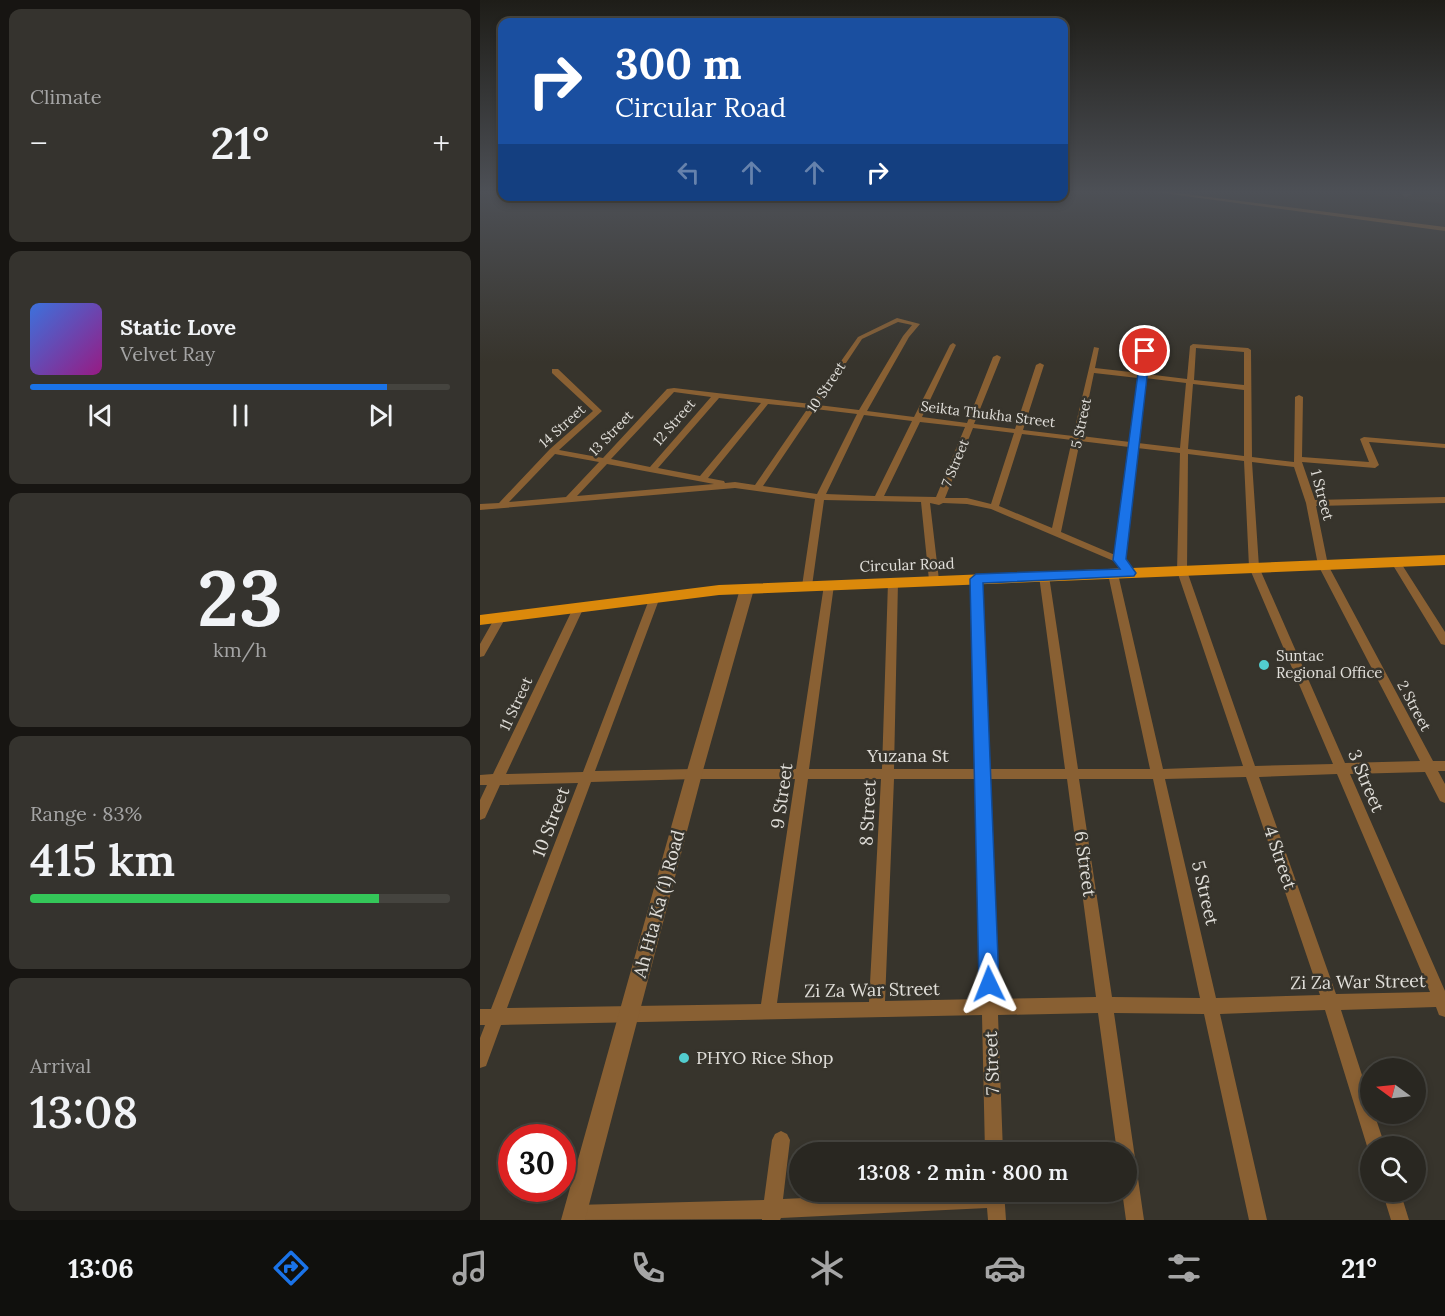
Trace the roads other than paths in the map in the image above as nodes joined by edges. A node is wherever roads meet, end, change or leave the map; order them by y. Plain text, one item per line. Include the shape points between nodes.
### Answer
1 (953, 345) dead end
2 (1096, 348) dead end
3 (1145, 351) dead end
4 (997, 357) dead end
5 (1040, 365) dead end
6 (1091, 370) junction
7 (555, 371) dead end
8 (1142, 375) junction
9 (1190, 380) junction
10 (1248, 388) junction
11 (674, 390) joint
12 (718, 394) junction
13 (1299, 397) dead end
14 (767, 400) junction
15 (814, 406) junction
16 (862, 412) junction
17 (917, 419) junction
18 (970, 425) junction
19 (1019, 431) junction
20 (1078, 438) junction
21 (1133, 445) junction
22 (1445, 446) edge
23 (553, 451) junction
24 (1184, 451) junction
25 (1248, 459) junction
26 (604, 460) junction
27 (1298, 462) junction
28 (652, 470) junction
29 (703, 479) junction
30 (735, 485) junction
31 (758, 488) junction
32 (820, 497) junction
33 (570, 498) junction
34 (878, 499) junction
35 (1445, 500) edge
36 (925, 501) junction
37 (939, 502) junction
38 (1311, 503) junction
39 (503, 504) junction
40 (480, 507) edge
41 (994, 507) junction
42 (1056, 533) junction
43 (1445, 560) edge
44 (1396, 562) junction
45 (1323, 565) junction
46 (1116, 567) junction
47 (1254, 567) junction
48 (1182, 571) junction
49 (1044, 576) junction
50 (976, 579) junction
51 (934, 580) junction
52 (893, 582) junction
53 (829, 585) junction
54 (807, 586) junction
55 (747, 589) junction
56 (655, 597) junction
57 (579, 607) junction
58 (501, 617) junction
59 (480, 620) edge
60 (1445, 641) edge
61 (480, 653) edge
62 (1429, 766) junction
63 (1445, 766) edge
64 (1341, 769) junction
65 (1250, 771) junction
66 (982, 773) junction
67 (694, 774) junction
68 (803, 774) junction
69 (888, 774) junction
70 (1072, 774) junction
71 (1158, 774) junction
72 (588, 777) junction
73 (480, 780) edge
74 (497, 780) junction
75 (1445, 797) edge
76 (480, 814) edge
77 (1330, 1001) junction
78 (1444, 1002) edge
79 (1105, 1005) junction
80 (1210, 1006) junction
81 (990, 1007) junction
82 (877, 1010) junction
83 (768, 1011) junction
84 (629, 1014) junction
85 (488, 1017) edge
86 (480, 1060) edge
87 (1373, 1136) edge
88 (781, 1140) dead end
89 (994, 1142) edge
90 (1125, 1142) edge
91 (906, 1202) edge
92 (996, 1202) edge
93 (1132, 1202) edge
94 (1394, 1202) edge
95 (772, 1214) edge
96 (574, 1217) edge
97 (996, 1220) edge
98 (1135, 1220) edge
99 (1258, 1220) edge
100 (1400, 1220) edge

1 - 17 street
2 - 6 street, 5 Street
3 - 8 street
4 - 18 street, 7 Street
5 - 19 street
6 - 8 street
6 - 20 street, 5 Street
7 - 23 street, 14 Street via 598,411
8 - 9 street
8 - 21 street
9 - 10 street
9 - 10 street via 1193,346 1248,350
9 - 24 street
10 - 25 street
11 - 12 street, Seikta Thukha Street
11 - 26 street, 13 Street
12 - 14 street, Seikta Thukha Street
12 - 28 street, 12 Street
13 - 27 street, 1 Street
14 - 15 street, Seikta Thukha Street
14 - 29 street
15 - 16 street, Seikta Thukha Street
15 - 16 street, 10 Street via 860,338 897,320 917,324
15 - 31 street, 10 Street
16 - 17 street, Seikta Thukha Street
16 - 32 street
17 - 18 street, Seikta Thukha Street
17 - 34 street
18 - 19 street, Seikta Thukha Street
18 - 37 street, 7 Street
19 - 20 street, Seikta Thukha Street
19 - 41 street
20 - 21 street, Seikta Thukha Street
20 - 42 street, 5 Street
21 - 24 street, Seikta Thukha Street
21 - 46 street
22 - 27 street, Seikta Thukha Street via 1364,439 1375,465
23 - 26 street
23 - 39 street, 14 Street
24 - 25 street, Seikta Thukha Street
24 - 48 street
25 - 27 street, Seikta Thukha Street
25 - 47 street
26 - 28 street
26 - 33 street, 13 Street
27 - 38 street, 1 Street
28 - 29 street
29 - 30 street
30 - 31 street
30 - 33 street
31 - 32 street
32 - 34 street
32 - 54 street
33 - 39 street
34 - 36 street
35 - 38 street
36 - 37 street
36 - 51 street
37 - 41 street via 967,501
38 - 45 street, 1 Street
39 - 40 street
41 - 42 street
42 - 46 street
43 - 44 main road, Circular Road
44 - 45 main road, Circular Road
44 - 60 street
45 - 47 main road, Circular Road
45 - 62 street, 2 Street
46 - 48 main road, Circular Road via 1130,573
46 - 49 main road, Circular Road
46 - 71 street, 5 Street
47 - 48 main road, Circular Road
47 - 64 street, 3 Street
48 - 65 street, 4 Street
49 - 50 main road, Circular Road
49 - 70 street, 6 Street
50 - 51 main road, Circular Road
50 - 66 street, 7 Street
51 - 52 main road, Circular Road
52 - 53 main road, Circular Road
52 - 69 street, 8 Street
53 - 54 main road, Circular Road
53 - 68 street, 9 Street
54 - 55 main road, Circular Road
55 - 56 main road, Circular Road
55 - 67 street, Ah Hta Ka (1) Road
56 - 57 main road, Circular Road
56 - 72 street, 10 Street
57 - 58 main road, Circular Road
57 - 74 street, 11 Street
58 - 59 main road, Circular Road
58 - 61 street
62 - 63 street, Yuzana St
62 - 64 street, Yuzana St
62 - 75 street, 2 Street
64 - 65 street, Yuzana St
64 - 78 street, 3 Street
65 - 71 street, Yuzana St
65 - 77 street, 4 Street
66 - 69 street, Yuzana St
66 - 70 street, Yuzana St
66 - 81 street, 7 Street
67 - 68 street, Yuzana St
67 - 72 street, Yuzana St
67 - 84 street, Ah Hta Ka (1) Road
68 - 69 street, Yuzana St
68 - 83 street, 9 Street
69 - 82 street, 8 Street
70 - 71 street, Yuzana St
70 - 79 street, 6 Street
71 - 80 street, 5 Street
72 - 74 street, Yuzana St
72 - 85 street, 10 Street
73 - 74 street, Yuzana St
74 - 76 street, 11 Street
77 - 78 street, Zi Za War Street
77 - 80 street, Zi Za War Street
77 - 87 street, 4 Street
79 - 80 street, Zi Za War Street
79 - 81 street, Zi Za War Street
79 - 90 street, 6 Street
80 - 99 street, 5 Street
81 - 82 street, Zi Za War Street
81 - 89 street, 7 Street
82 - 83 street, Zi Za War Street
83 - 84 street, Zi Za War Street
84 - 85 street, Zi Za War Street
84 - 96 street, Ah Hta Ka (1) Road
85 - 86 street, 10 Street
88 - 95 street
91 - 95 street
92 - 97 street
93 - 98 street
94 - 100 street
95 - 96 street

